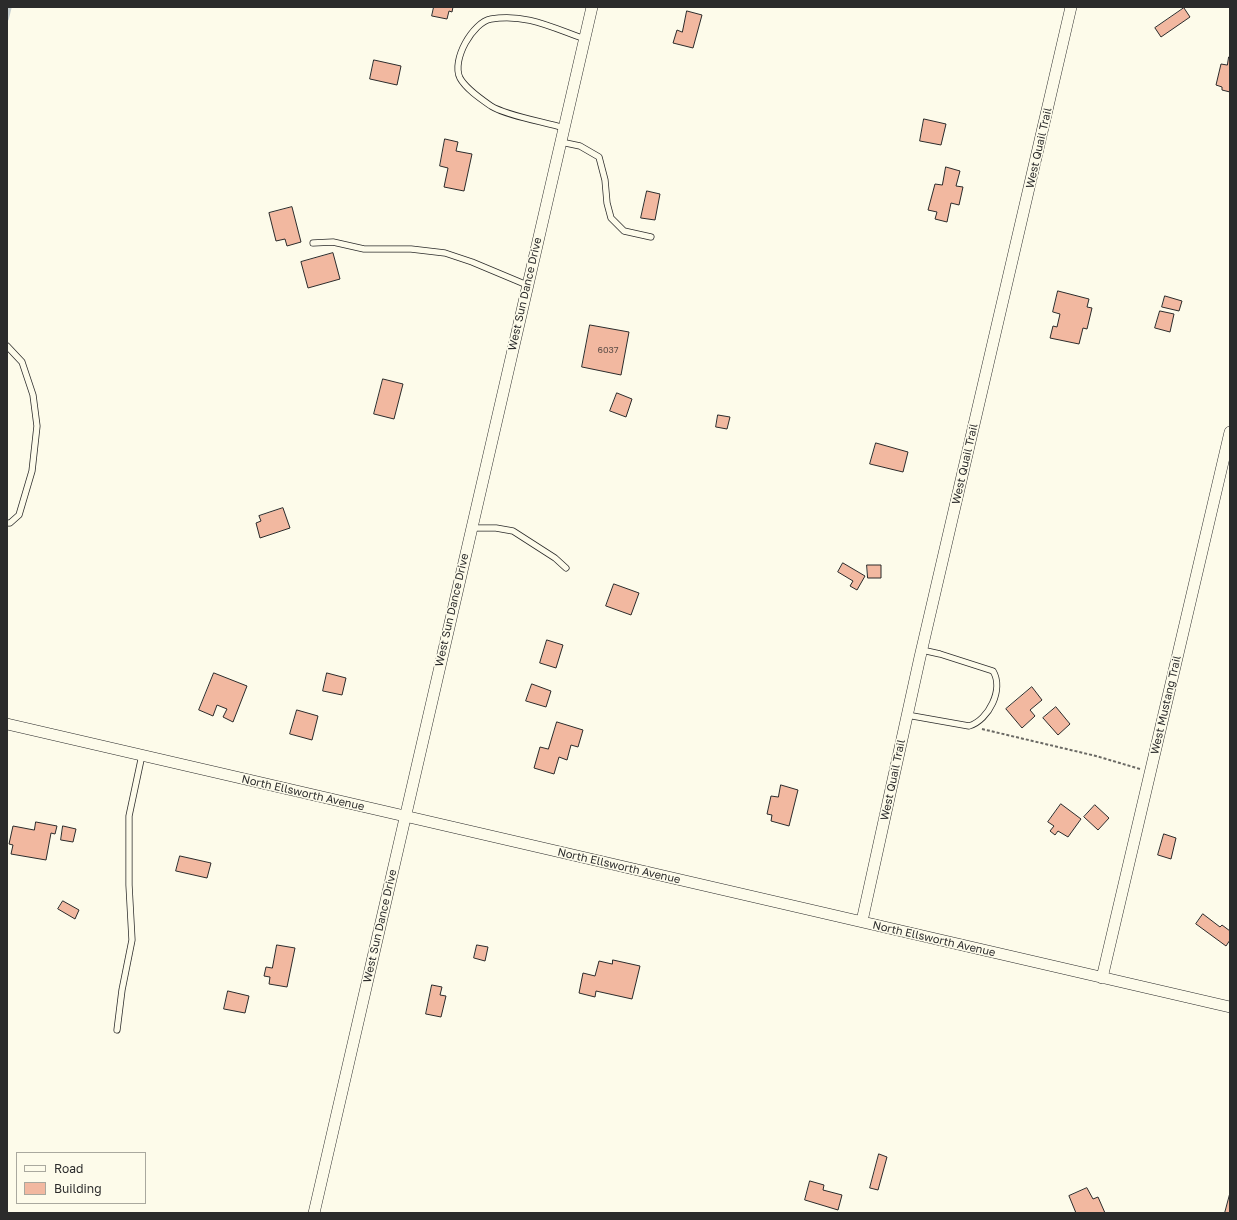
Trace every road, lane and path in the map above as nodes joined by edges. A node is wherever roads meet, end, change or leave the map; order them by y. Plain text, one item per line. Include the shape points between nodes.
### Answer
1 (592, 7) edge
2 (1072, 7) edge
3 (585, 39) junction
4 (564, 128) junction
5 (561, 142) junction
6 (651, 237) dead end
7 (313, 243) dead end
8 (527, 285) junction
9 (7, 346) edge
10 (1230, 432) edge
11 (7, 523) edge
12 (471, 528) junction
13 (566, 568) dead end
14 (922, 650) junction
15 (907, 715) junction
16 (7, 724) edge
17 (969, 726) junction
18 (142, 755) junction
19 (1150, 772) junction
20 (404, 816) junction
21 (862, 921) junction
22 (1102, 978) junction
23 (1230, 1008) edge
24 (117, 1030) dead end
25 (314, 1213) edge

1 - 3 street, West Sun Dance Drive
2 - 14 street, West Quail Trail
3 - 4 street, West Sun Dance Drive
3 - 4 lane via 546,23 522,18 490,19 475,28 463,48 457,68 460,78 470,90 493,107
4 - 5 street, West Sun Dance Drive
5 - 6 lane via 580,146 599,157 611,218 624,231
5 - 8 street, West Sun Dance Drive
7 - 8 lane via 333,242 364,248 445,253
8 - 12 street, West Sun Dance Drive
9 - 11 lane via 22,362 34,395 37,426 32,471 19,515
10 - 19 street, West Mustang Trail
12 - 13 lane via 513,531
12 - 20 street, West Sun Dance Drive
14 - 15 street, West Quail Trail
14 - 17 lane via 993,671 997,690 989,710
15 - 17 lane
15 - 21 street, West Quail Trail
16 - 18 street, North Ellsworth Avenue
17 - 19 path via 1096,756
18 - 20 street, North Ellsworth Avenue
18 - 24 lane via 129,816 132,940
19 - 22 street, West Mustang Trail
20 - 21 street, North Ellsworth Avenue
20 - 25 street, West Sun Dance Drive
21 - 22 street, North Ellsworth Avenue
22 - 23 street, North Ellsworth Avenue

